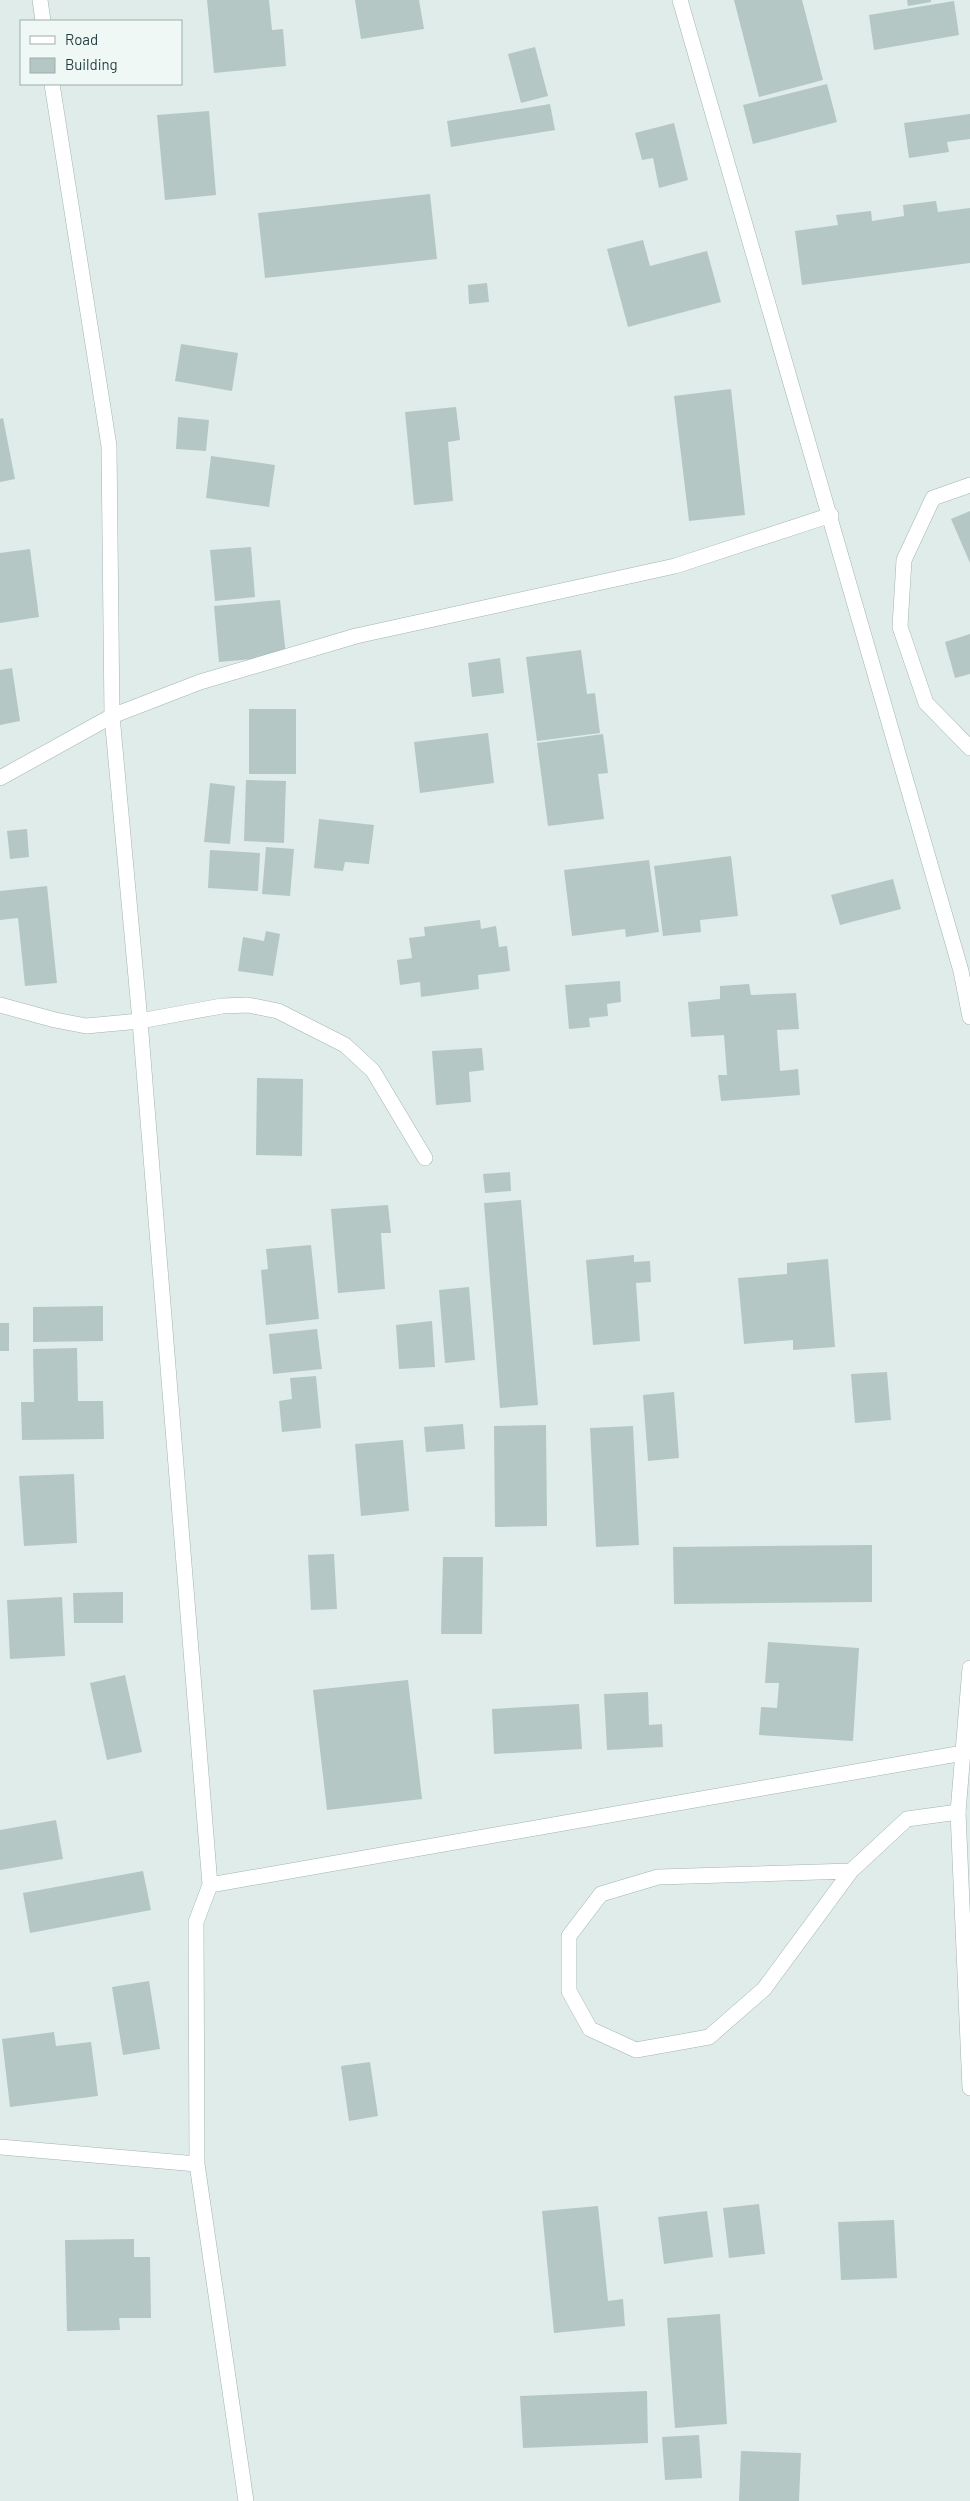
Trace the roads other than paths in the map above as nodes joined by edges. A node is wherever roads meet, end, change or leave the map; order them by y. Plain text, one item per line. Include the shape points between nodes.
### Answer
1 (40, 0) edge
2 (680, 0) edge
3 (43, 20) edge
4 (52, 85) edge
5 (970, 485) edge
6 (831, 515) junction
7 (112, 716) junction
8 (970, 748) edge
9 (0, 778) edge
10 (965, 969) edge
11 (0, 1005) edge
12 (970, 1017) edge
13 (140, 1021) junction
14 (425, 1158) dead end
15 (970, 1668) edge
16 (969, 1684) edge
17 (963, 1753) junction
18 (958, 1812) junction
19 (851, 1871) junction
20 (210, 1885) junction
21 (970, 2088) edge
22 (0, 2147) edge
23 (197, 2164) junction
24 (246, 2501) edge

1 - 3 street
2 - 6 street
4 - 7 street via 110,446
5 - 8 street via 933,498 904,560 900,627 926,703
6 - 7 street via 675,566 356,636 200,682
6 - 10 street
7 - 9 street
7 - 13 street
10 - 12 street
11 - 13 street via 86,1026
13 - 14 street via 222,1006 248,1005 278,1011 345,1045 373,1071
13 - 20 street
15 - 16 street
16 - 17 street
17 - 18 street
17 - 20 street
18 - 19 street via 907,1819
18 - 21 street
19 - 19 street via 764,1989 709,2037 636,2050 590,2029 569,1991 569,1936 601,1894 658,1877
20 - 23 street via 196,1922
22 - 23 street
23 - 24 street

